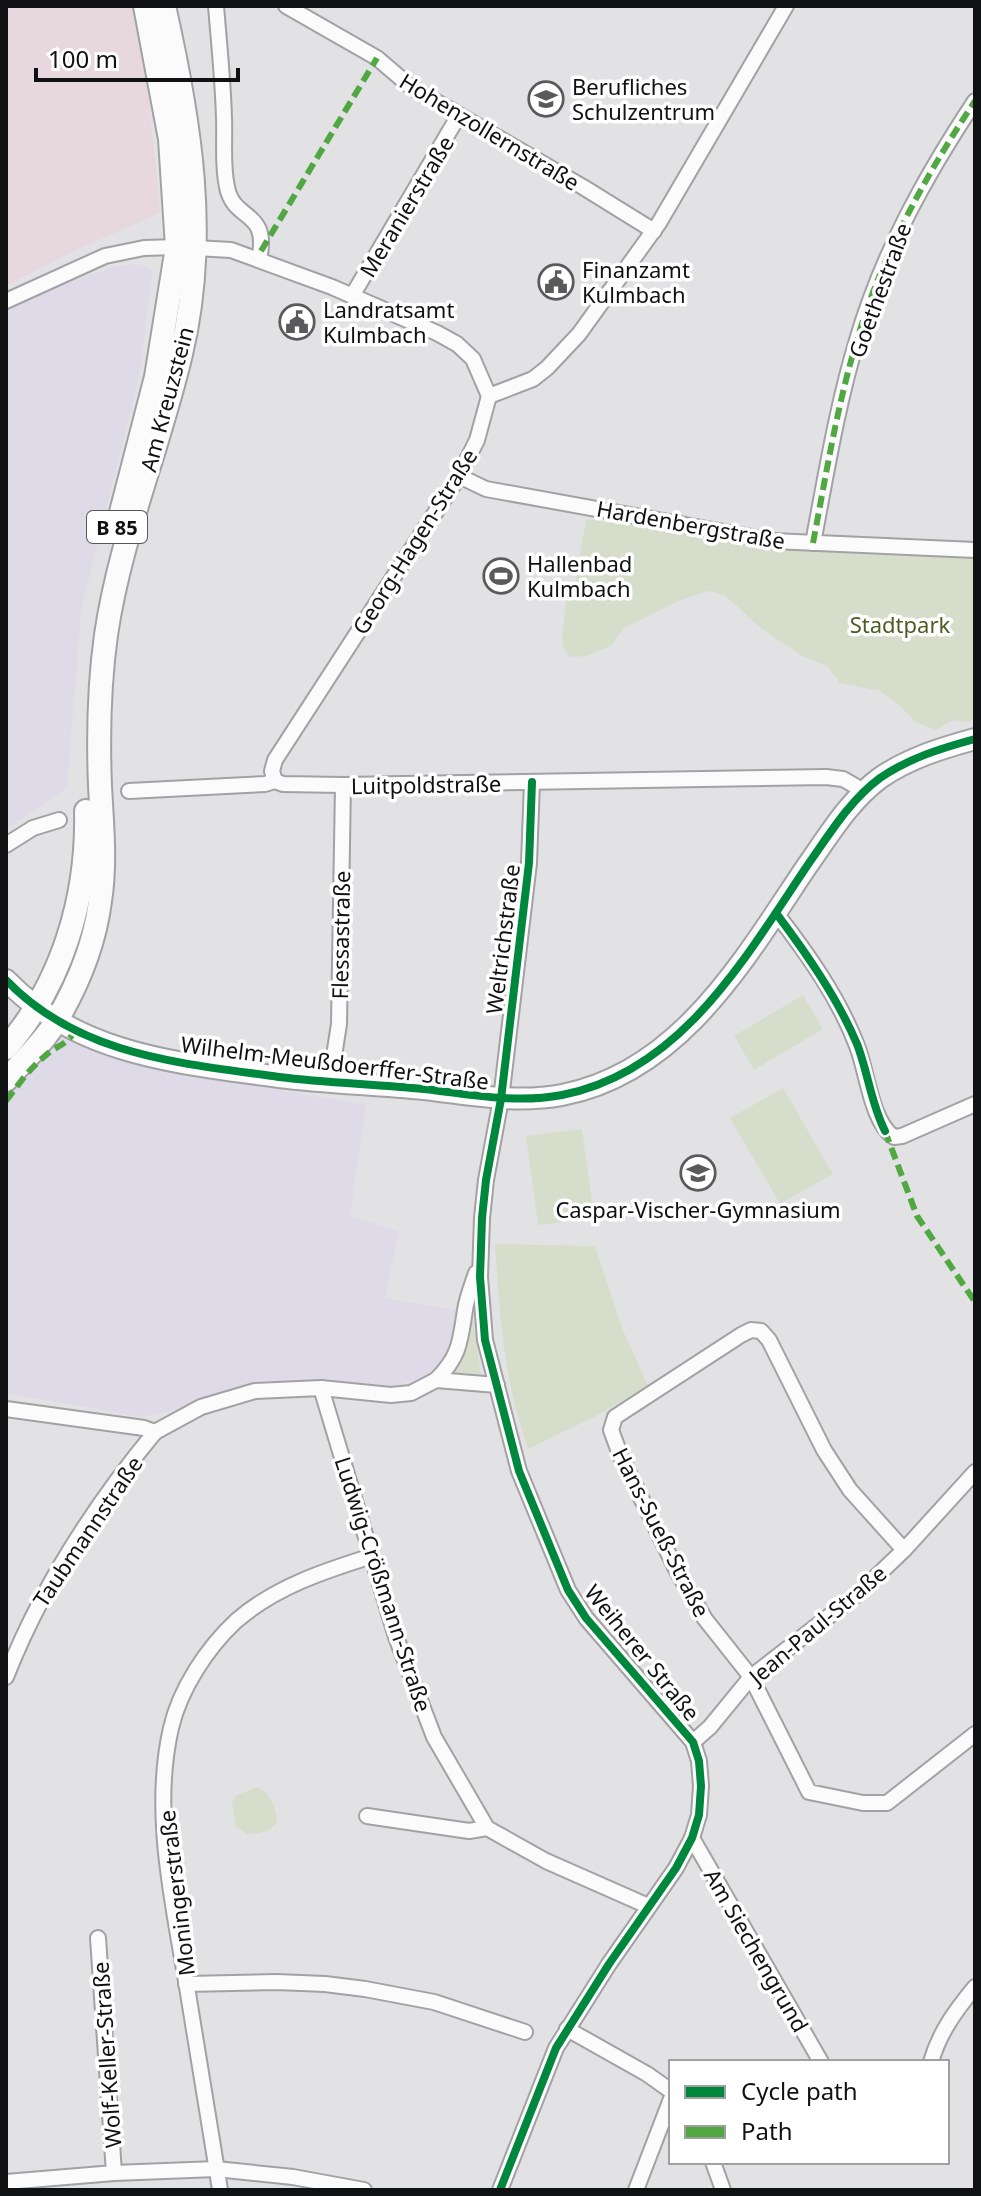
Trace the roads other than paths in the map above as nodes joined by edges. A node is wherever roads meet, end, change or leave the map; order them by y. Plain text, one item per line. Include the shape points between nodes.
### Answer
1 (145, 6) edge
2 (164, 6) edge
3 (216, 6) edge
4 (286, 6) edge
5 (786, 6) edge
6 (975, 101) edge
7 (459, 115) junction
8 (654, 231) junction
9 (186, 246) junction
10 (259, 260) junction
11 (352, 296) junction
12 (6, 301) edge
13 (489, 396) junction
14 (459, 476) junction
15 (813, 543) junction
16 (975, 550) edge
17 (975, 739) edge
18 (275, 781) junction
19 (532, 782) junction
20 (343, 785) junction
21 (129, 791) dead end
22 (864, 791) junction
23 (59, 820) dead end
24 (6, 845) edge
25 (776, 913) junction
26 (6, 980) edge
27 (36, 1008) junction
28 (56, 1022) junction
29 (6, 1048) edge
30 (6, 1080) edge
31 (325, 1083) junction
32 (501, 1099) junction
33 (975, 1104) edge
34 (481, 1257) junction
35 (436, 1380) junction
36 (497, 1385) junction
37 (321, 1388) junction
38 (6, 1409) edge
39 (155, 1432) junction
40 (975, 1472) edge
41 (904, 1550) junction
42 (372, 1556) junction
43 (6, 1677) edge
44 (751, 1677) junction
45 (975, 1734) edge
46 (693, 1742) junction
47 (367, 1816) dead end
48 (487, 1828) junction
49 (692, 1838) junction
50 (648, 1906) junction
51 (98, 1938) dead end
52 (186, 1984) junction
53 (975, 1987) edge
54 (567, 2029) junction
55 (525, 2032) dead end
56 (820, 2060) edge
57 (932, 2060) edge
58 (669, 2090) edge
59 (669, 2104) edge
60 (714, 2164) edge
61 (216, 2169) junction
62 (114, 2173) junction
63 (6, 2182) edge
64 (78, 2182) edge
65 (220, 2190) edge
66 (364, 2190) edge
67 (500, 2190) edge
68 (636, 2190) edge
69 (723, 2190) edge

1 - 9 main road, Am Kreuzstein / B 85
2 - 9 main road, Am Kreuzstein / B 85 via 196,197
3 - 10 street via 226,185 234,204 259,228
4 - 7 street, Hohenzollernstraße via 377,58 411,87
5 - 8 street
6 - 15 street, Goethestraße via 908,212 857,338
7 - 8 street, Hohenzollernstraße
7 - 11 street, Meranierstraße
8 - 13 street via 579,334 547,368
9 - 10 street via 231,250
9 - 12 street via 105,256
9 - 27 main road, Am Kreuzstein / B 85 via 93,625 86,719 87,835 79,906
9 - 28 main road, Am Kreuzstein / B 85 via 191,294 181,355 121,567 100,678 100,902 83,966
10 - 11 street
11 - 13 street via 457,344 473,359
13 - 14 street, Georg-Hagen-Straße via 477,440
14 - 15 street, Hardenbergstraße via 486,489 773,541
14 - 18 street, Georg-Hagen-Straße via 275,760
15 - 16 street, Hardenbergstraße
17 - 22 street, Wilhelm-Meußdoerffer-Straße via 915,759
18 - 20 street, Luitpoldstraße
18 - 21 street, Luitpoldstraße
19 - 20 street, Luitpoldstraße
19 - 22 street, Luitpoldstraße via 826,777 843,779
19 - 32 street, Weltrichstraße via 529,863
20 - 31 street, Flessastraße via 339,1024
22 - 25 street, Wilhelm-Meußdoerffer-Straße
23 - 24 street
25 - 32 street, Wilhelm-Meußdoerffer-Straße via 721,991 672,1040 636,1066 563,1095
25 - 33 street via 857,1043 885,1131 902,1136
26 - 27 street, Wilhelm-Meußdoerffer-Straße
27 - 28 street, Wilhelm-Meußdoerffer-Straße
27 - 29 main road, B 85
28 - 30 main road, B 85
28 - 31 street, Wilhelm-Meußdoerffer-Straße via 170,1061
31 - 32 street, Wilhelm-Meußdoerffer-Straße
32 - 34 street, Weiherer Straße via 486,1180
34 - 35 street via 457,1353
34 - 36 street, Weiherer Straße via 485,1340
35 - 36 street
35 - 37 street via 411,1393 391,1395
36 - 46 street, Weiherer Straße via 519,1471 568,1590
37 - 39 street via 227,1397
37 - 42 street, Ludwig-Crößmann-Straße
38 - 39 street
39 - 43 street, Taubmannstraße via 74,1543 30,1618
40 - 41 street, Jean-Paul-Straße
41 - 44 street, Jean-Paul-Straße via 859,1593
41 - 44 street, Hans-Sueß-Straße via 830,1460 761,1331 741,1335 615,1417 611,1430 621,1457 677,1571 705,1619
42 - 48 street, Ludwig-Crößmann-Straße via 434,1737
42 - 52 street, Moningerstraße via 318,1573 264,1600 209,1651 185,1691 171,1726 163,1778 168,1862
44 - 45 street, Hans-Sueß-Straße via 809,1792 887,1803
44 - 46 street, Jean-Paul-Straße
46 - 49 street, Weiherer Straße via 701,1786
47 - 48 street via 469,1831
48 - 50 street
49 - 50 street, Weiherer Straße
49 - 56 street, Am Siechengrund
50 - 54 street, Weiherer Straße
51 - 62 street, Wolf-Keller-Straße
52 - 55 street via 276,1982 365,1989 434,2002
52 - 61 street, Moningerstraße
53 - 57 street via 936,2043
54 - 58 street
54 - 67 street, Weiherer Straße
59 - 68 street
60 - 69 street
61 - 62 street
61 - 65 street, Moningerstraße
61 - 66 street
62 - 64 street
63 - 64 street

